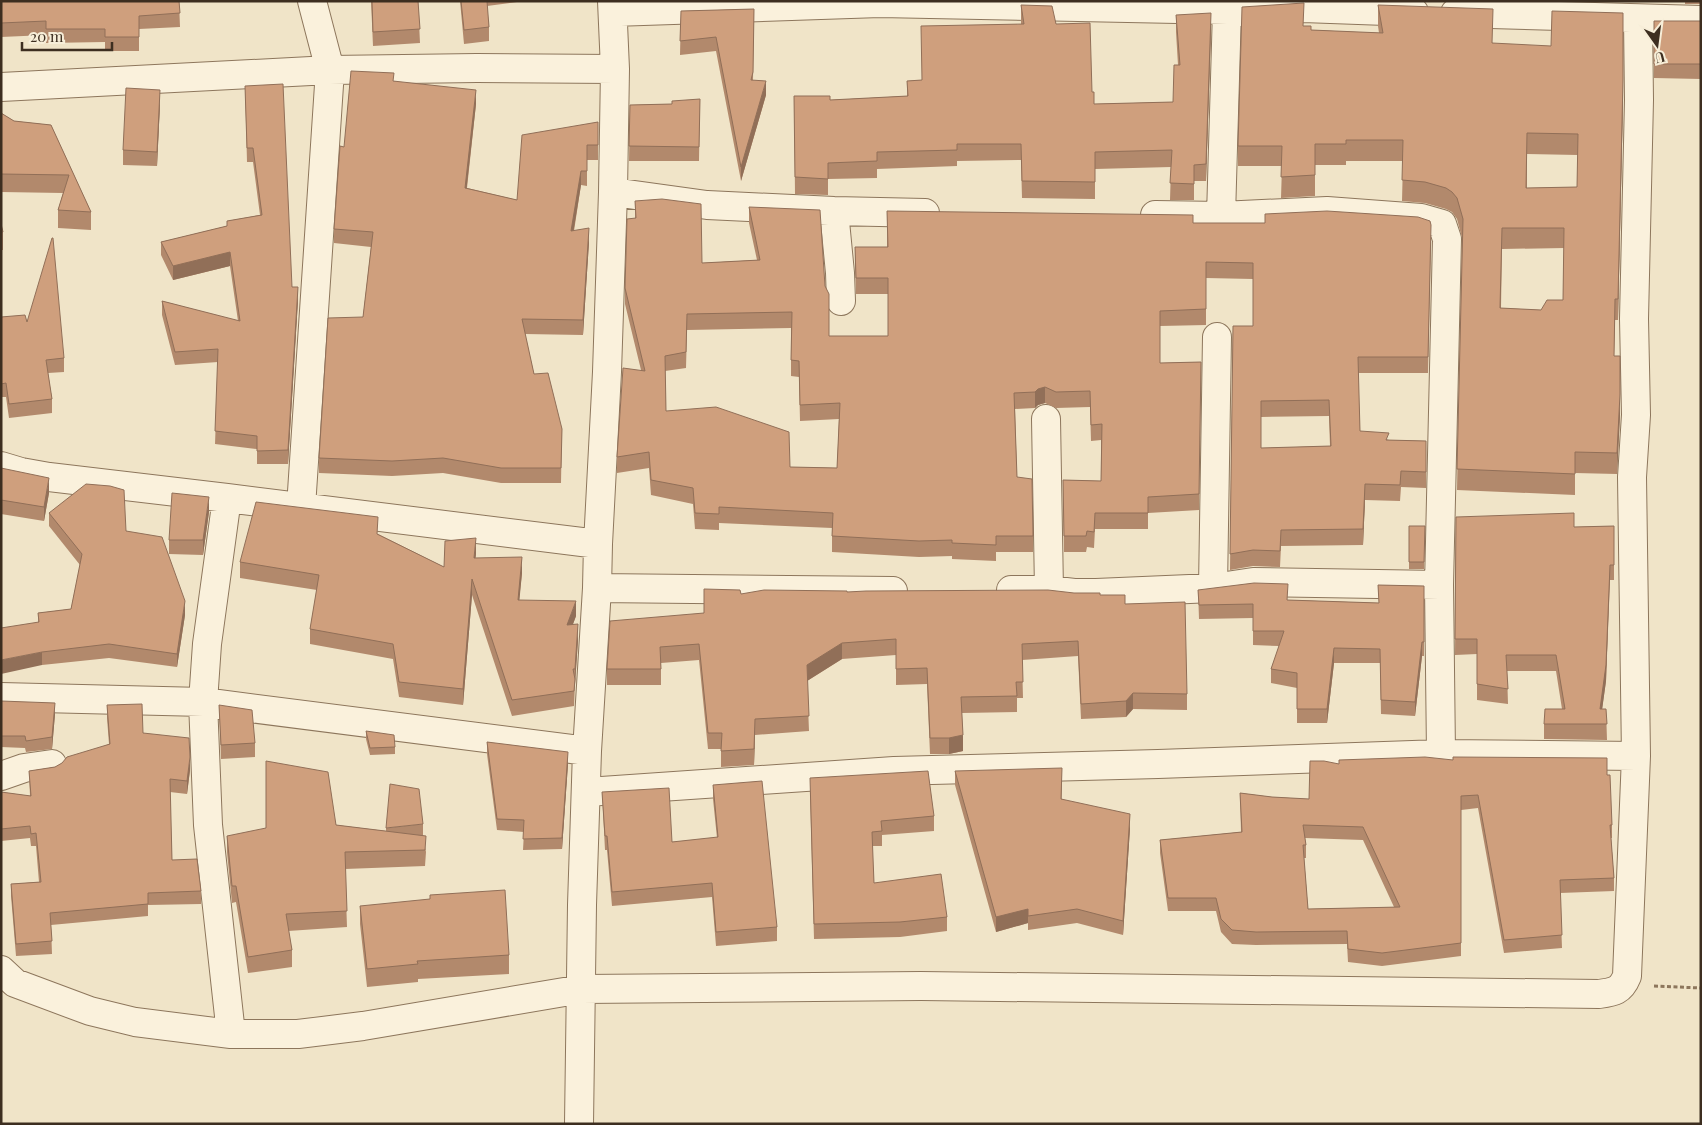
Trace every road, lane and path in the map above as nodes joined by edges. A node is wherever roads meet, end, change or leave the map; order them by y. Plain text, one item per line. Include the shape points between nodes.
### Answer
1 (312, 1) edge
2 (613, 7) edge
3 (1227, 10) junction
4 (1638, 19) junction
5 (1701, 20) edge
6 (615, 69) junction
7 (330, 70) junction
8 (1, 86) edge
9 (613, 192) junction
10 (834, 211) junction
11 (953, 213) edge
12 (1132, 215) edge
13 (1221, 216) junction
14 (841, 301) dead end
15 (1217, 337) dead end
16 (1046, 419) dead end
17 (1, 466) edge
18 (227, 498) junction
19 (301, 507) junction
20 (598, 544) junction
21 (1439, 585) junction
22 (597, 588) junction
23 (1213, 588) junction
24 (989, 590) edge
25 (1049, 590) junction
26 (919, 591) edge
27 (1, 697) edge
28 (203, 702) junction
29 (587, 751) junction
30 (1440, 754) junction
31 (1636, 756) junction
32 (52, 764) dead end
33 (1, 776) edge
34 (587, 792) junction
35 (1, 970) edge
36 (1623, 985) junction
37 (1701, 988) edge
38 (582, 989) junction
39 (231, 1034) junction
40 (579, 1124) edge

1 - 7 street
2 - 3 street via 880,3
2 - 6 street
3 - 4 street via 1251,12 1303,8
3 - 13 street
4 - 5 street
4 - 31 street via 1636,414 1632,477
6 - 7 street
6 - 9 street
7 - 8 street
7 - 19 street
9 - 10 street via 707,205
9 - 20 street
10 - 11 street
10 - 14 street
12 - 13 street
13 - 21 street via 1327,211 1421,218 1442,224 1447,246
15 - 23 street
16 - 25 street
17 - 18 street via 49,477
18 - 19 street
18 - 28 street via 207,644
19 - 20 street
20 - 22 street
21 - 23 street via 1253,582
21 - 30 street
22 - 26 street
22 - 29 street
23 - 25 street via 1096,593
24 - 25 street
27 - 28 street
28 - 29 street
28 - 39 street via 208,825
29 - 34 street
30 - 31 street
30 - 34 street via 894,771
31 - 36 street via 1628,976
32 - 33 street via 24,768
34 - 38 street
35 - 39 street via 15,983 90,1011 135,1022
36 - 37 path
36 - 38 street via 1613,992 1599,994 921,986
38 - 39 street via 363,1026 298,1034
38 - 40 street

